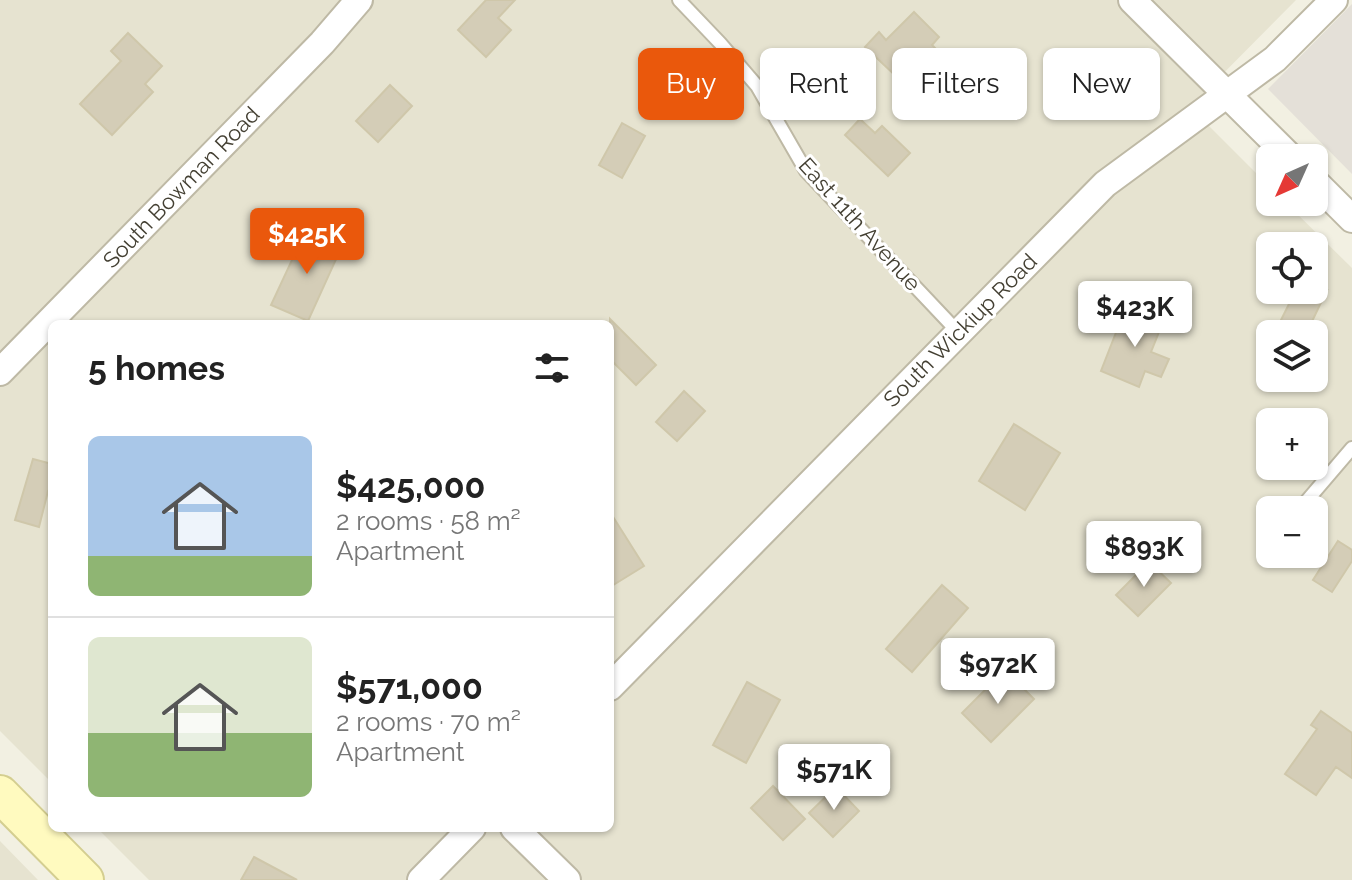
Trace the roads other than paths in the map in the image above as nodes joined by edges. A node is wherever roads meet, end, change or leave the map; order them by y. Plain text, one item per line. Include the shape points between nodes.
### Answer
1 (359, 0) edge
2 (679, 0) edge
3 (1132, 0) edge
4 (1334, 0) edge
5 (1228, 95) junction
6 (1277, 144) edge
7 (1328, 195) edge
8 (1352, 219) edge
9 (51, 320) edge
10 (48, 323) edge
11 (958, 332) junction
12 (0, 372) edge
13 (1352, 448) edge
14 (1311, 496) edge
15 (614, 683) edge
16 (0, 794) edge
17 (468, 832) edge
18 (518, 832) edge
19 (85, 880) edge
20 (421, 880) edge
21 (567, 880) edge

1 - 9 street, South Bowman Road
2 - 11 lane, East 11th Avenue via 757,86 806,171
3 - 5 street
4 - 5 street, South Wickiup Road via 1275,59
5 - 6 street
5 - 11 street, South Wickiup Road via 1105,184
7 - 8 street
10 - 12 street, South Bowman Road
11 - 15 street, South Wickiup Road
13 - 14 lane
16 - 19 main road
17 - 20 street
18 - 21 street

